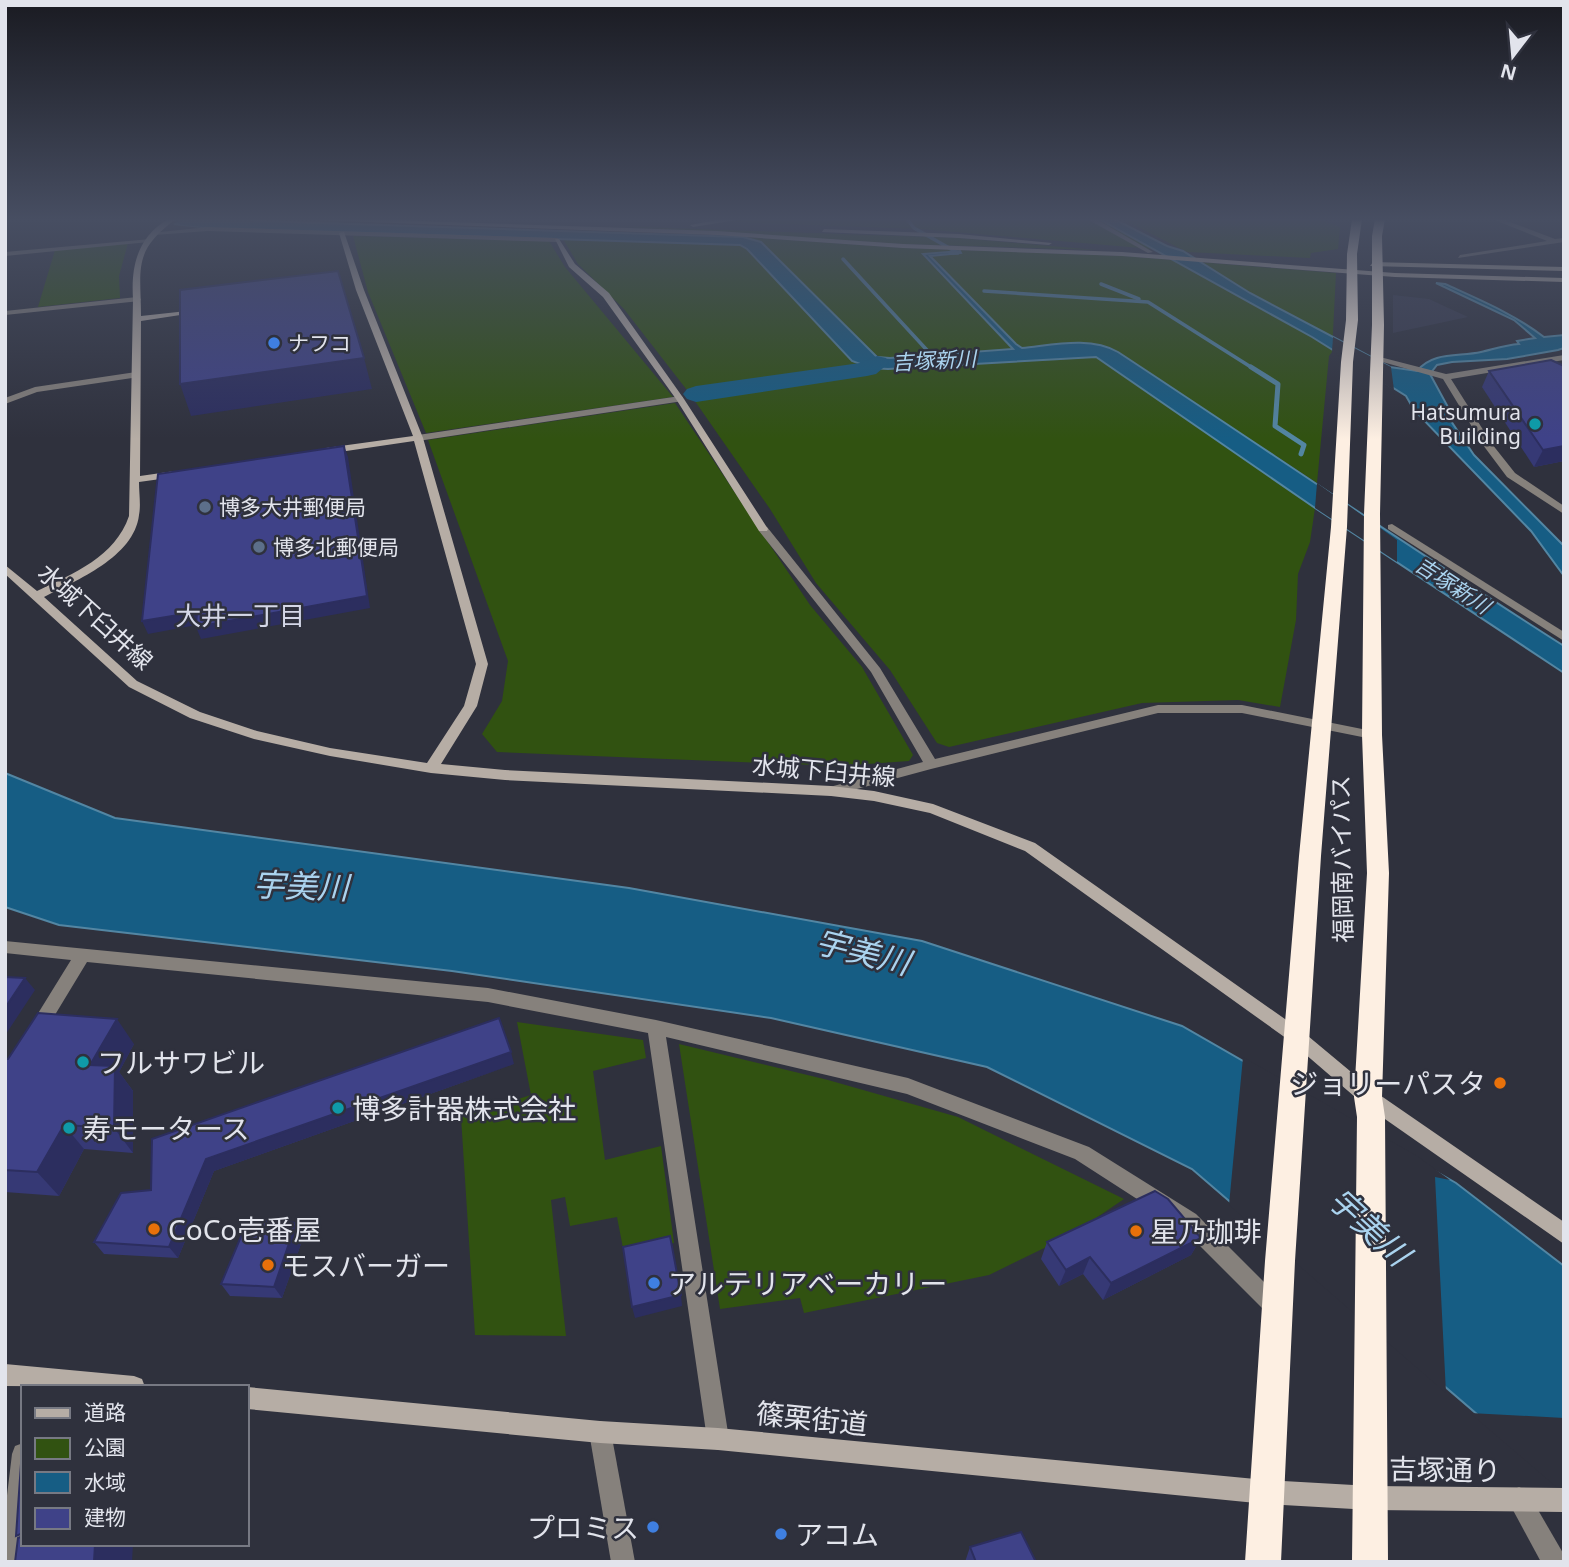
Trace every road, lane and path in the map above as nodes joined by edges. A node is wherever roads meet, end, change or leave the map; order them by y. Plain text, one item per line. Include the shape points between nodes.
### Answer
1 (136, 292) edge
2 (361, 292) edge
3 (603, 292) edge
4 (1352, 292) edge
5 (1377, 292) edge
6 (137, 299) junction
7 (203, 311) edge
8 (5, 313) edge
9 (137, 319) junction
10 (1376, 359) junction
11 (1562, 360) edge
12 (136, 375) junction
13 (1446, 377) junction
14 (680, 399) junction
15 (5, 401) edge
16 (418, 438) junction
17 (311, 454) edge
18 (190, 472) edge
19 (136, 480) junction
20 (1564, 511) edge
21 (1392, 527) dead end
22 (5, 568) edge
23 (37, 596) junction
24 (1564, 637) edge
25 (1321, 723) junction
26 (1372, 735) junction
27 (931, 764) junction
28 (431, 768) junction
29 (831, 791) junction
30 (5, 947) edge
31 (82, 956) junction
32 (656, 1027) junction
33 (1296, 1036) junction
34 (26, 1046) edge
35 (1370, 1107) junction
36 (1564, 1234) edge
37 (1277, 1310) junction
38 (5, 1375) edge
39 (30, 1382) edge
40 (92, 1385) edge
41 (248, 1398) edge
42 (600, 1432) junction
43 (718, 1439) junction
44 (21, 1474) edge
45 (1266, 1492) junction
46 (1371, 1498) junction
47 (1518, 1499) junction
48 (1564, 1500) edge
49 (12, 1562) edge
50 (622, 1562) edge
51 (1263, 1562) edge
52 (1370, 1562) edge
53 (1554, 1562) edge

1 - 6 street
2 - 16 street
3 - 14 street
4 - 25 highway, 福岡南バイパス via 1339,527
5 - 10 highway, 福岡南バイパス
6 - 8 street
6 - 9 street
7 - 9 street
9 - 12 street
10 - 13 street
10 - 26 highway, 福岡南バイパス
11 - 13 street
12 - 15 street via 35,390
12 - 19 street
13 - 20 street via 1511,475
14 - 16 street
14 - 27 street via 763,529 876,671
16 - 17 street
16 - 28 street via 482,664 480,684 466,718
18 - 19 street
19 - 23 street via 128,534 88,570
21 - 24 street
22 - 23 street, 水城下臼井線
23 - 28 street, 水城下臼井線 via 132,684 195,715 254,736
25 - 26 street
25 - 27 street via 1242,709 1158,709
25 - 33 highway, 福岡南バイパス
26 - 35 highway, 福岡南バイパス via 1378,873
27 - 29 street
28 - 29 street, 水城下臼井線
29 - 33 street, 水城下臼井線 via 933,808 1030,847
30 - 31 street
31 - 32 street via 488,995
31 - 34 street
32 - 37 street via 908,1086 1082,1153 1189,1221
32 - 43 street
33 - 35 street, 水城下臼井線
33 - 37 highway, 福岡南バイパス
35 - 36 street, 水城下臼井線
35 - 46 highway, 福岡南バイパス
37 - 45 highway, 福岡南バイパス
38 - 39 street
39 - 40 street
41 - 42 street, 篠栗街道
42 - 43 street, 篠栗街道
42 - 50 street
43 - 45 street, 篠栗街道
44 - 49 street
45 - 46 street, 篠栗街道
45 - 51 highway, 福岡南バイパス
46 - 47 street, 吉塚通り
46 - 52 highway, 福岡南バイパス
47 - 48 street, 吉塚通り
47 - 53 street

